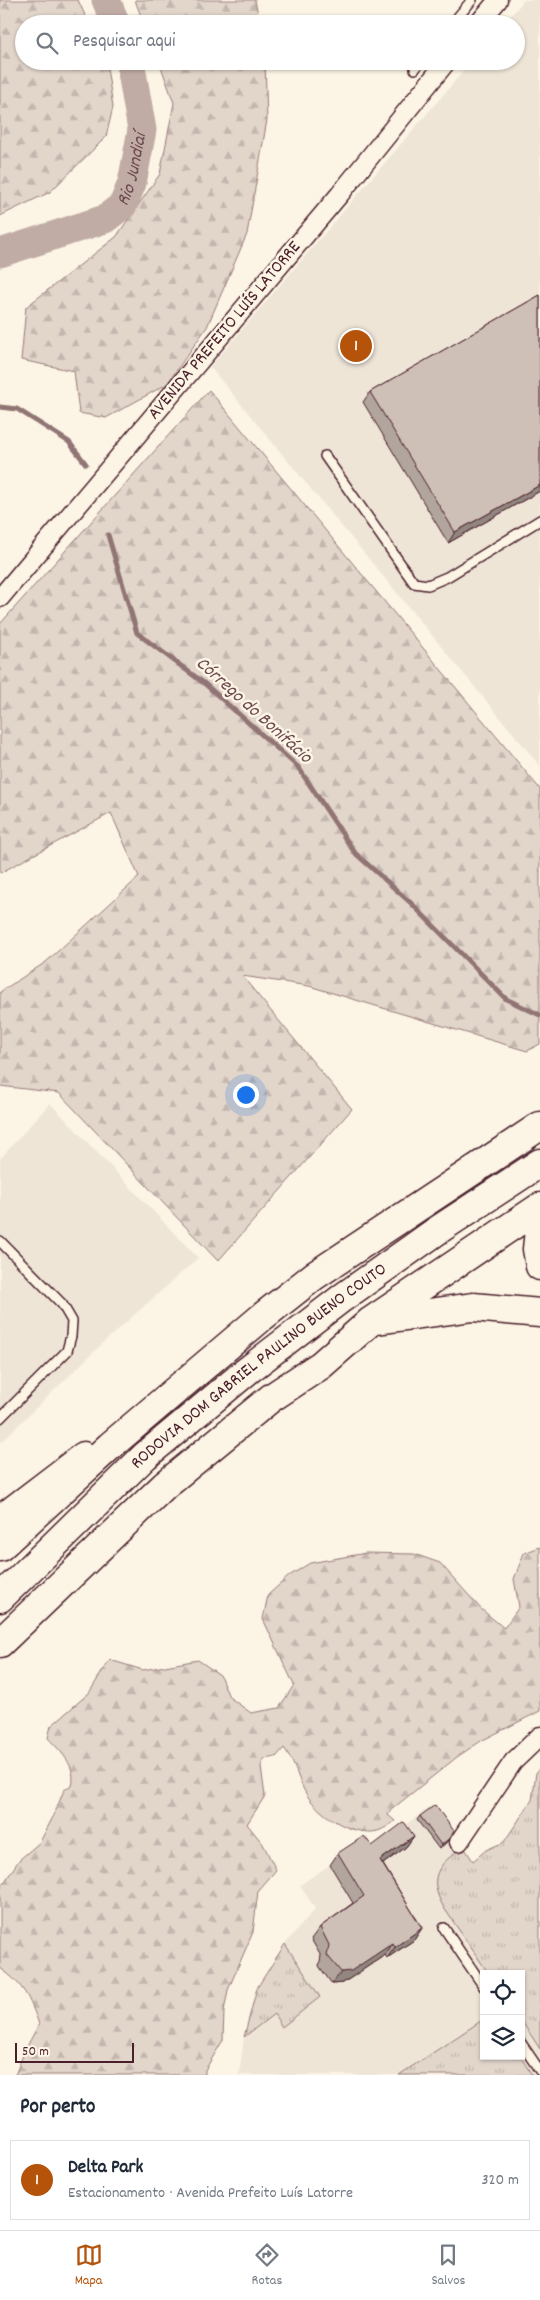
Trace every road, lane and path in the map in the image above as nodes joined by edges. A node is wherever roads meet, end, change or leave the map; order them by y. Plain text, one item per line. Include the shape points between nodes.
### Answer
1 (472, 0) edge
2 (498, 0) edge
3 (460, 15) edge
4 (486, 15) edge
5 (440, 70) edge
6 (325, 456) dead end
7 (540, 520) edge
8 (0, 598) edge
9 (540, 1126) edge
10 (540, 1163) edge
11 (540, 1207) edge
12 (540, 1221) edge
13 (0, 1241) edge
14 (540, 1266) edge
15 (540, 1313) edge
16 (371, 1321) junction
17 (194, 1375) junction
18 (0, 1418) edge
19 (0, 1520) edge
20 (0, 1547) edge
21 (0, 1598) edge
22 (0, 1643) edge
23 (540, 1736) edge
24 (459, 1842) dead end
25 (444, 1928) dead end
26 (480, 1981) edge
27 (525, 2049) edge
28 (540, 2071) edge

1 - 3 lane
2 - 4 street
5 - 8 street, AVENIDA PREFEITO LUÍS LATORRE via 340,194
6 - 7 lane via 414,583 428,584 447,577
9 - 17 main road, RODOVIA DOM GABRIEL PAULINO BUENO COUTO via 314,1276
10 - 21 main road, RODOVIA DOM GABRIEL PAULINO BUENO COUTO via 430,1235 247,1371 145,1456
11 - 16 main road
12 - 14 main road via 537,1249
13 - 18 lane via 62,1304 72,1321 67,1351
15 - 16 main road via 473,1307
16 - 22 main road via 321,1365 271,1398 165,1485
17 - 19 main road
17 - 20 main road, RODOVIA DOM GABRIEL PAULINO BUENO COUTO via 110,1446
23 - 24 street via 513,1762
25 - 26 lane
27 - 28 lane

